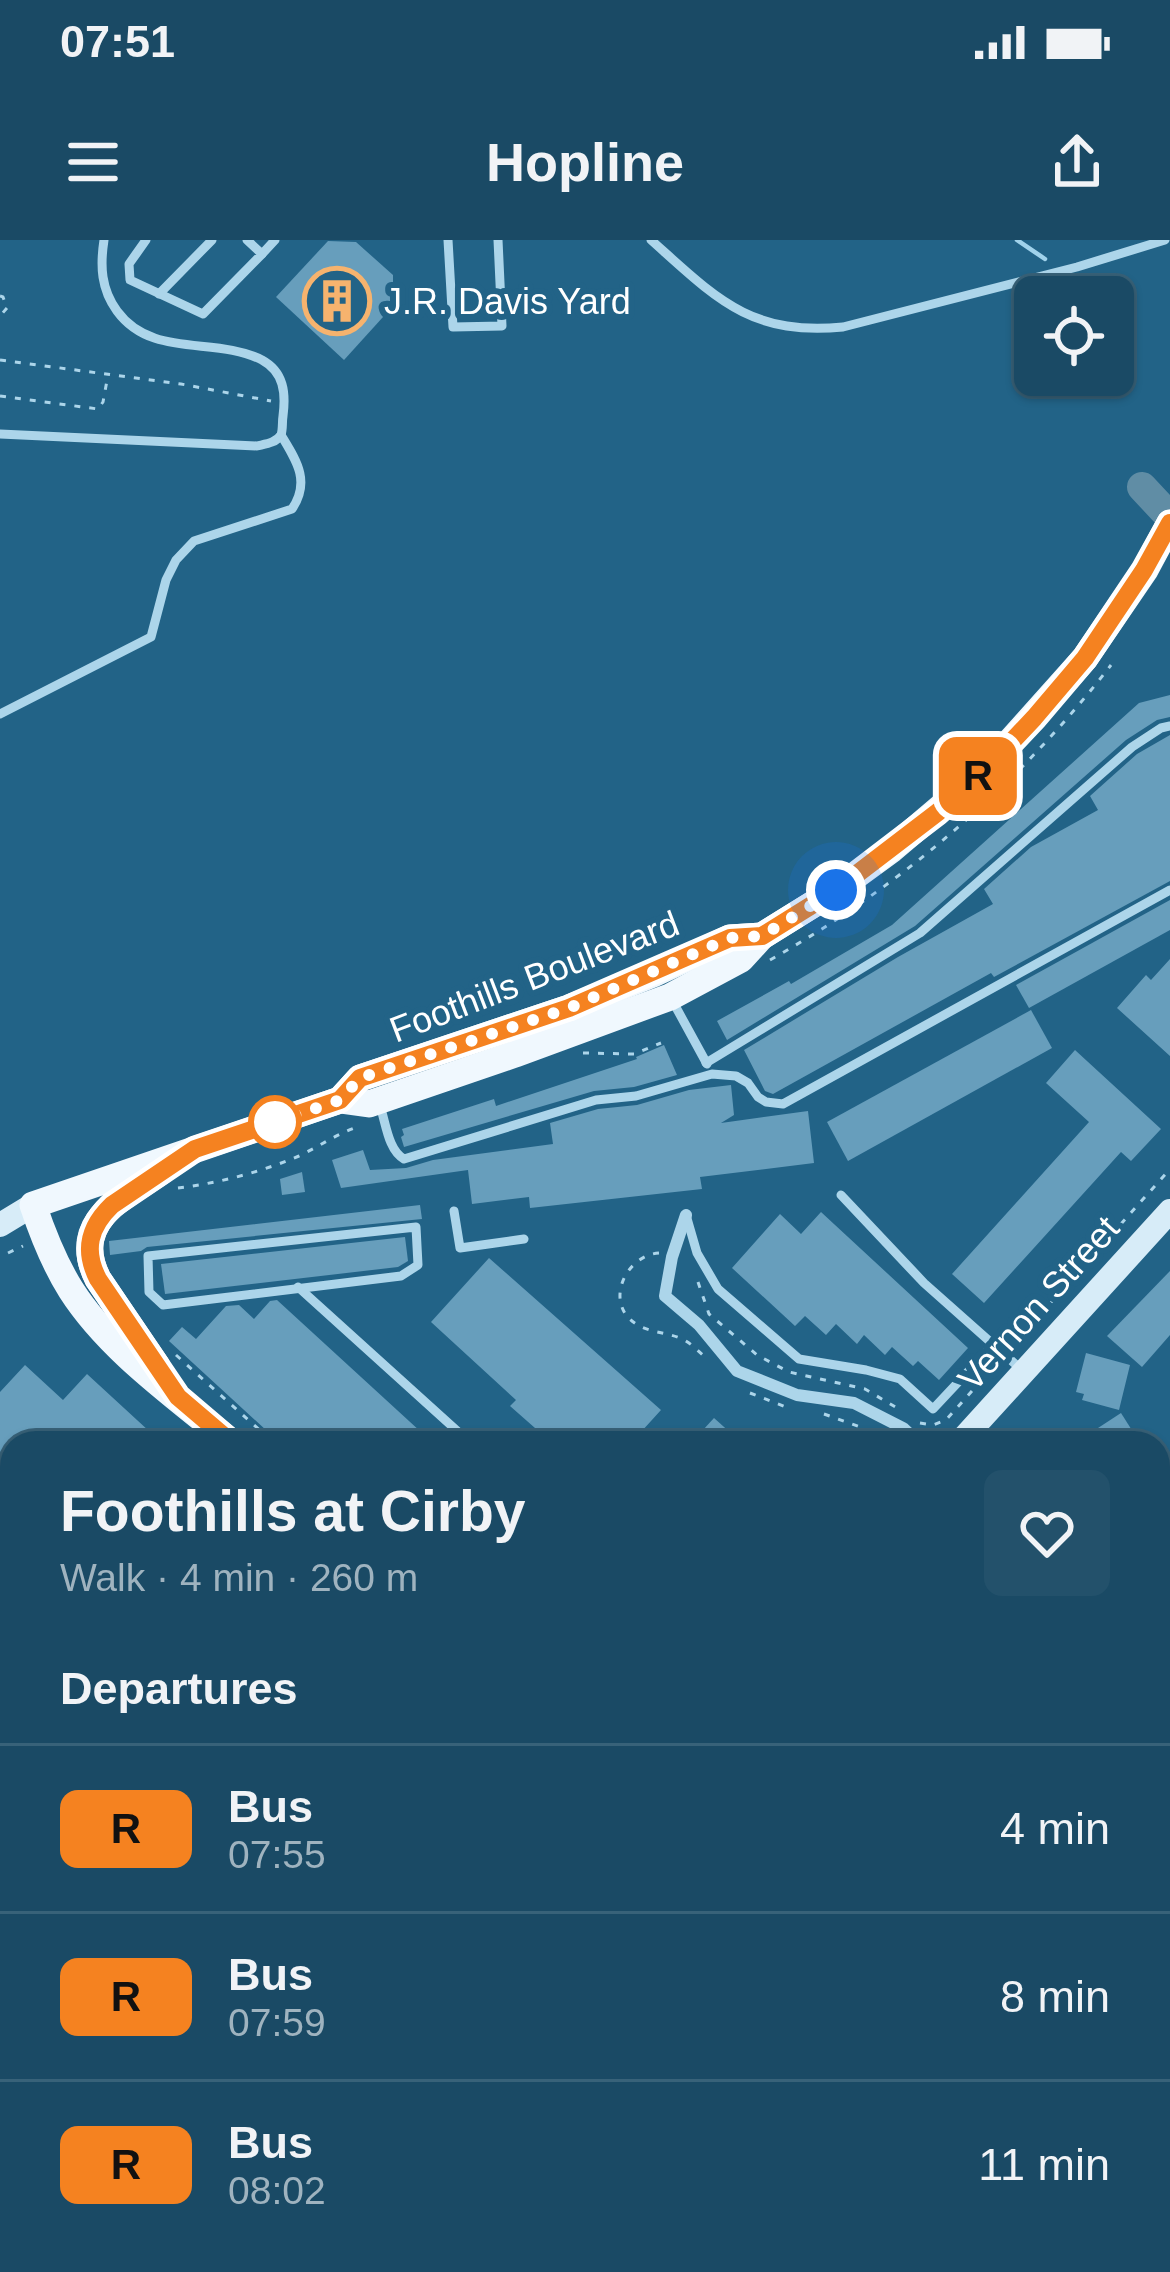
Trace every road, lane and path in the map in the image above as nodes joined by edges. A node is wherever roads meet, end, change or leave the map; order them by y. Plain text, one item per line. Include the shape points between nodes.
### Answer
1 (104, 240) edge
2 (146, 240) edge
3 (212, 240) edge
4 (247, 240) edge
5 (275, 240) edge
6 (448, 240) edge
7 (498, 240) edge
8 (651, 240) edge
9 (1165, 240) edge
10 (262, 254) junction
11 (159, 294) junction
12 (0, 296) edge
13 (0, 316) edge
14 (0, 360) edge
15 (109, 375) junction
16 (0, 396) edge
17 (285, 403) junction
18 (0, 434) edge
19 (281, 435) junction
20 (1170, 523) edge
21 (0, 714) edge
22 (1170, 726) edge
23 (1170, 890) edge
24 (762, 936) junction
25 (670, 997) junction
26 (661, 1043) dead end
27 (581, 1053) dead end
28 (706, 1063) junction
29 (712, 1074) junction
30 (340, 1100) junction
31 (378, 1101) junction
32 (195, 1149) junction
33 (1170, 1169) edge
34 (841, 1195) dead end
35 (0, 1204) edge
36 (33, 1205) junction
37 (454, 1211) dead end
38 (1170, 1211) edge
39 (686, 1215) joint
40 (0, 1226) edge
41 (524, 1239) dead end
42 (672, 1257) junction
43 (697, 1278) dead end
44 (298, 1287) junction
45 (993, 1345) junction
46 (1004, 1355) junction
47 (711, 1362) dead end
48 (1024, 1372) junction
49 (741, 1388) dead end
50 (178, 1397) junction
51 (795, 1410) dead end
52 (820, 1414) dead end
53 (907, 1416) dead end
54 (914, 1421) dead end
55 (218, 1431) edge
56 (458, 1431) edge
57 (866, 1431) edge
58 (906, 1431) edge
59 (970, 1431) edge

1 - 17 lane via 106,293 126,322 158,341 261,360 282,380
2 - 11 lane via 129,264 130,280
3 - 11 lane
4 - 10 lane
5 - 10 lane
6 - 7 lane via 453,328 502,326
8 - 9 lane via 722,302 766,323 814,330
10 - 11 lane via 203,314
12 - 13 path via 7,308
14 - 15 path
15 - 16 path via 98,410
15 - 17 path
17 - 19 lane
18 - 19 lane via 256,446
19 - 21 lane via 302,474 292,508 194,542 166,580 151,637
20 - 24 main road, Foothills Boulevard via 1085,658 983,772 836,890
22 - 28 lane via 1132,747 920,933
23 - 29 lane via 783,1104 766,1102 736,1076
24 - 25 main road, Foothills Boulevard via 742,959
24 - 30 main road, Foothills Boulevard via 730,938 569,1008 360,1078
25 - 28 lane
25 - 31 main road, Foothills Boulevard
26 - 27 path via 634,1054
28 - 29 lane
29 - 31 lane via 404,1159
30 - 31 main road, Foothills Boulevard
30 - 32 main road, Foothills Boulevard
32 - 36 main road, Foothills Boulevard
32 - 50 main road via 112,1205 88,1246 98,1279
33 - 46 path
34 - 45 lane
35 - 36 main road
36 - 40 main road
36 - 50 main road via 50,1253 85,1310
37 - 41 lane via 460,1247
38 - 48 main road, Vernon Street
39 - 42 street
39 - 45 lane via 718,1289 799,1359 900,1379 933,1409
42 - 47 path via 652,1253 635,1262 621,1287 623,1310
42 - 58 street via 664,1295 737,1371 797,1395 854,1403
43 - 53 path via 710,1314 757,1355 789,1372 865,1389
44 - 44 lane via 163,1305 149,1292 148,1256 416,1227 418,1265 401,1276
44 - 56 lane
45 - 46 lane
46 - 48 lane
46 - 54 path via 946,1420
48 - 59 main road, Vernon Street
49 - 51 path
50 - 55 main road
52 - 57 path

